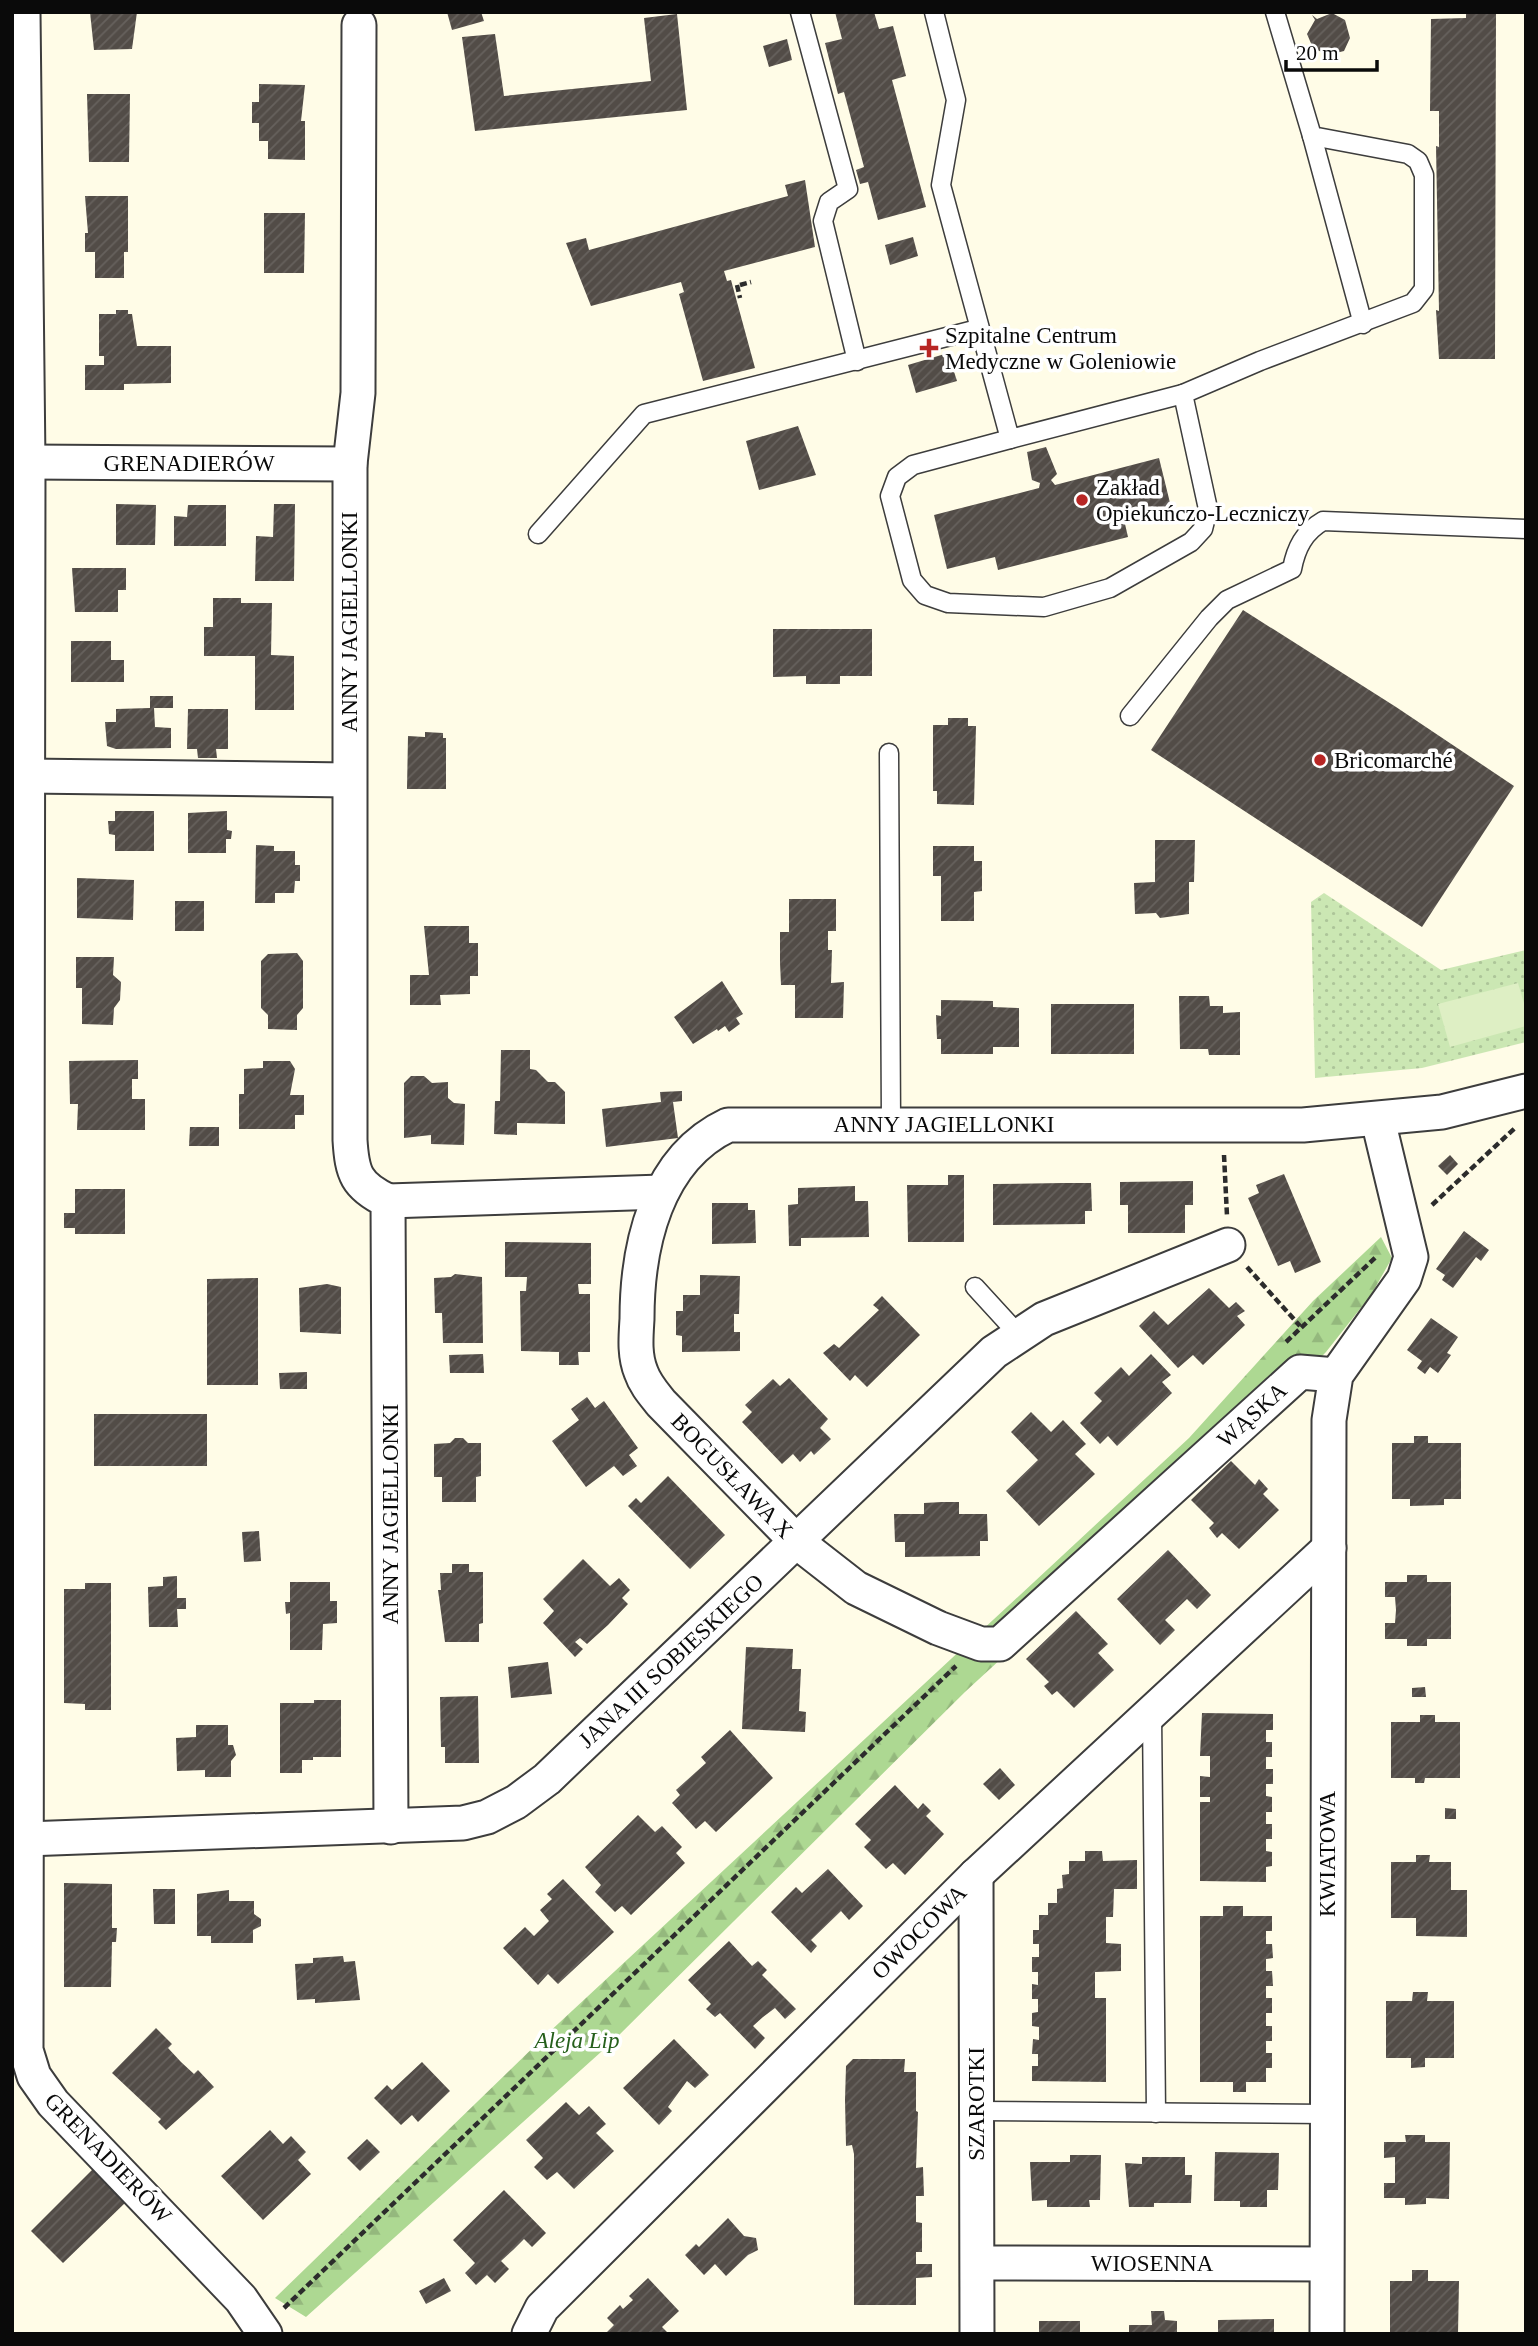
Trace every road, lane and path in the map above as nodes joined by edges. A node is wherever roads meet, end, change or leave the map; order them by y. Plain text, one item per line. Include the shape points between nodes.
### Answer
1 (23, 12) edge
2 (800, 12) edge
3 (934, 12) edge
4 (1275, 12) edge
5 (359, 25) dead end
6 (1312, 135) junction
7 (751, 282) dead end
8 (740, 298) dead end
9 (1363, 324) junction
10 (978, 329) junction
11 (857, 361) junction
12 (1183, 394) junction
13 (1010, 439) junction
14 (28, 462) junction
15 (350, 464) junction
16 (1526, 529) edge
17 (538, 534) dead end
18 (20, 655) edge
19 (1130, 716) dead end
20 (889, 752) dead end
21 (27, 776) junction
22 (349, 780) junction
23 (1526, 1090) edge
24 (1526, 1119) edge
25 (1378, 1120) junction
26 (891, 1123) junction
27 (662, 1192) junction
28 (388, 1201) junction
29 (1405, 1231) junction
30 (1228, 1245) dead end
31 (975, 1287) dead end
32 (1018, 1334) junction
33 (1283, 1346) dead end
34 (1336, 1375) junction
35 (797, 1542) junction
36 (1329, 1548) junction
37 (990, 1644) junction
38 (1152, 1714) junction
39 (391, 1827) junction
40 (26, 1839) junction
41 (976, 1875) junction
42 (19, 2051) edge
43 (976, 2112) junction
44 (1156, 2113) junction
45 (1326, 2114) junction
46 (978, 2263) junction
47 (1326, 2264) junction
48 (264, 2331) edge
49 (529, 2334) edge
50 (977, 2334) edge
51 (1326, 2334) edge

1 - 14 street, GRENADIERÓW
2 - 11 lane via 848,189 829,202 823,221
3 - 10 lane via 956,100 941,185
4 - 6 lane
5 - 15 street, ANNY JAGIELLONKI via 358,393
6 - 9 lane
6 - 9 lane via 1408,154 1418,161 1424,175 1424,289 1413,303
7 - 8 path via 739,285
9 - 12 lane
10 - 11 lane
10 - 13 lane
11 - 17 lane via 644,414
12 - 13 lane
12 - 13 lane via 1208,509 1203,529 1191,542 1111,589 1044,607 948,603 925,595 912,580 890,496 897,477 913,465
14 - 15 street, GRENADIERÓW
14 - 18 street, GRENADIERÓW
15 - 22 street, ANNY JAGIELLONKI
16 - 19 lane via 1323,521 1299,545 1292,569 1227,600 1209,618
18 - 21 street, GRENADIERÓW
20 - 26 lane
21 - 22 street
21 - 40 street, GRENADIERÓW
22 - 28 street, ANNY JAGIELLONKI via 352,1164 359,1182
23 - 25 street, ANNY JAGIELLONKI via 1442,1112
24 - 29 path
25 - 26 street, ANNY JAGIELLONKI via 1303,1125
25 - 29 street
26 - 27 street, ANNY JAGIELLONKI via 728,1125 693,1149
27 - 28 street
27 - 35 street, BOGUSŁAWA X via 639,1262 636,1351 640,1370 661,1403
28 - 39 street, ANNY JAGIELLONKI
29 - 33 path
29 - 34 street via 1411,1257 1404,1279
30 - 32 street, JANA III SOBIESKIEGO via 1044,1319
31 - 32 lane
32 - 35 street, JANA III SOBIESKIEGO
34 - 36 street, KWIATOWA via 1329,1420
34 - 37 street, WĄSKA via 1300,1372
35 - 37 street, BOGUSŁAWA X via 856,1588 938,1628
35 - 39 street, JANA III SOBIESKIEGO via 547,1779 516,1802 463,1823
36 - 38 street, OWOCOWA
36 - 45 street, KWIATOWA
37 - 48 path via 921,1697
38 - 41 street, OWOCOWA
38 - 44 lane
39 - 40 street, JANA III SOBIESKIEGO
40 - 42 street, GRENADIERÓW
41 - 43 street, SZAROTKI
41 - 49 street, OWOCOWA via 542,2308
42 - 48 street, GRENADIERÓW via 52,2104 241,2299
43 - 44 lane
43 - 46 street, SZAROTKI
44 - 45 lane
45 - 47 street, KWIATOWA
46 - 47 street, WIOSENNA
46 - 50 street, SZAROTKI
47 - 51 street, KWIATOWA

